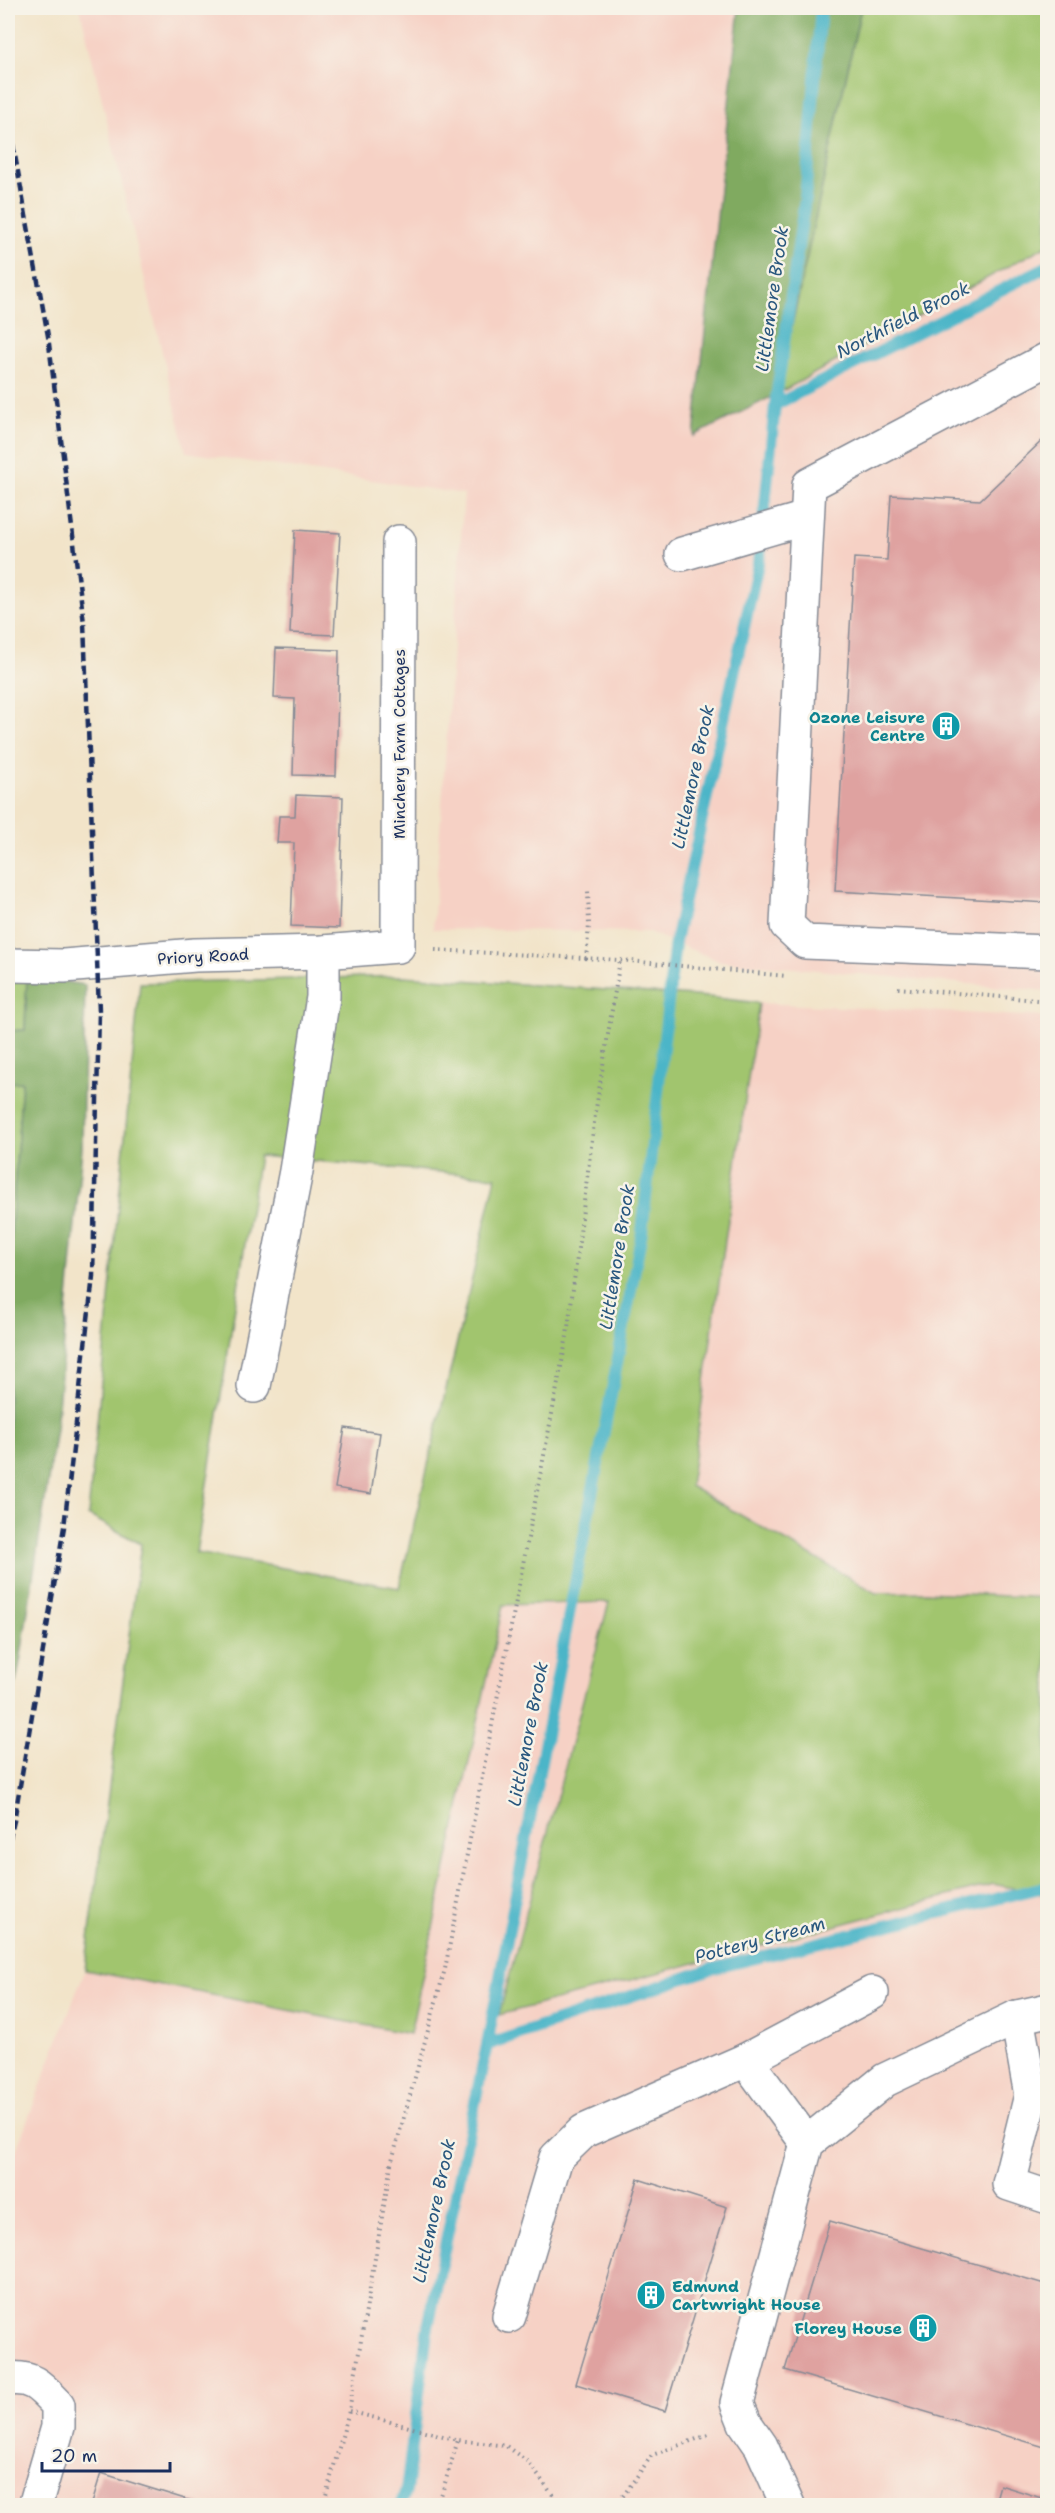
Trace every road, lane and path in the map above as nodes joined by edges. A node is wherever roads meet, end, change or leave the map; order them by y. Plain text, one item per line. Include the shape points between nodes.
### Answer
1 (1047, 359) edge
2 (806, 518) junction
3 (399, 542) dead end
4 (682, 554) dead end
5 (588, 890) dead end
6 (398, 946) junction
7 (323, 952) junction
8 (1047, 952) edge
9 (586, 959) junction
10 (620, 960) junction
11 (8, 965) edge
12 (698, 967) dead end
13 (255, 1386) dead end
14 (873, 1993) dead end
15 (1032, 2014) edge
16 (746, 2060) junction
17 (807, 2143) junction
18 (1047, 2197) edge
19 (509, 2316) dead end
20 (8, 2379) edge
21 (349, 2411) junction
22 (745, 2423) junction
23 (458, 2440) junction
24 (35, 2505) edge
25 (323, 2505) edge
26 (438, 2505) edge
27 (561, 2505) edge
28 (616, 2505) edge
29 (788, 2505) edge

1 - 2 street via 809,485
2 - 4 street
2 - 8 street via 787,925 805,942
3 - 6 street, Minchery Farm Cottages
5 - 9 path via 590,925
6 - 7 street, Priory Road
6 - 9 path
7 - 11 street, Priory Road via 195,955 64,966
7 - 13 street via 323,997 296,1171
9 - 10 path
10 - 12 path
10 - 21 path via 595,1115 567,1336 445,1969 391,2164
14 - 16 street
15 - 17 street via 885,2080
15 - 18 street via 1031,2095 1009,2184
16 - 17 street
16 - 19 street via 584,2131 556,2158
17 - 22 street via 737,2403
20 - 24 street via 23,2377 58,2404 58,2427
21 - 23 path
21 - 25 path
22 - 28 path via 652,2455
22 - 29 street via 761,2446
23 - 26 path
23 - 27 path via 506,2446 528,2462

